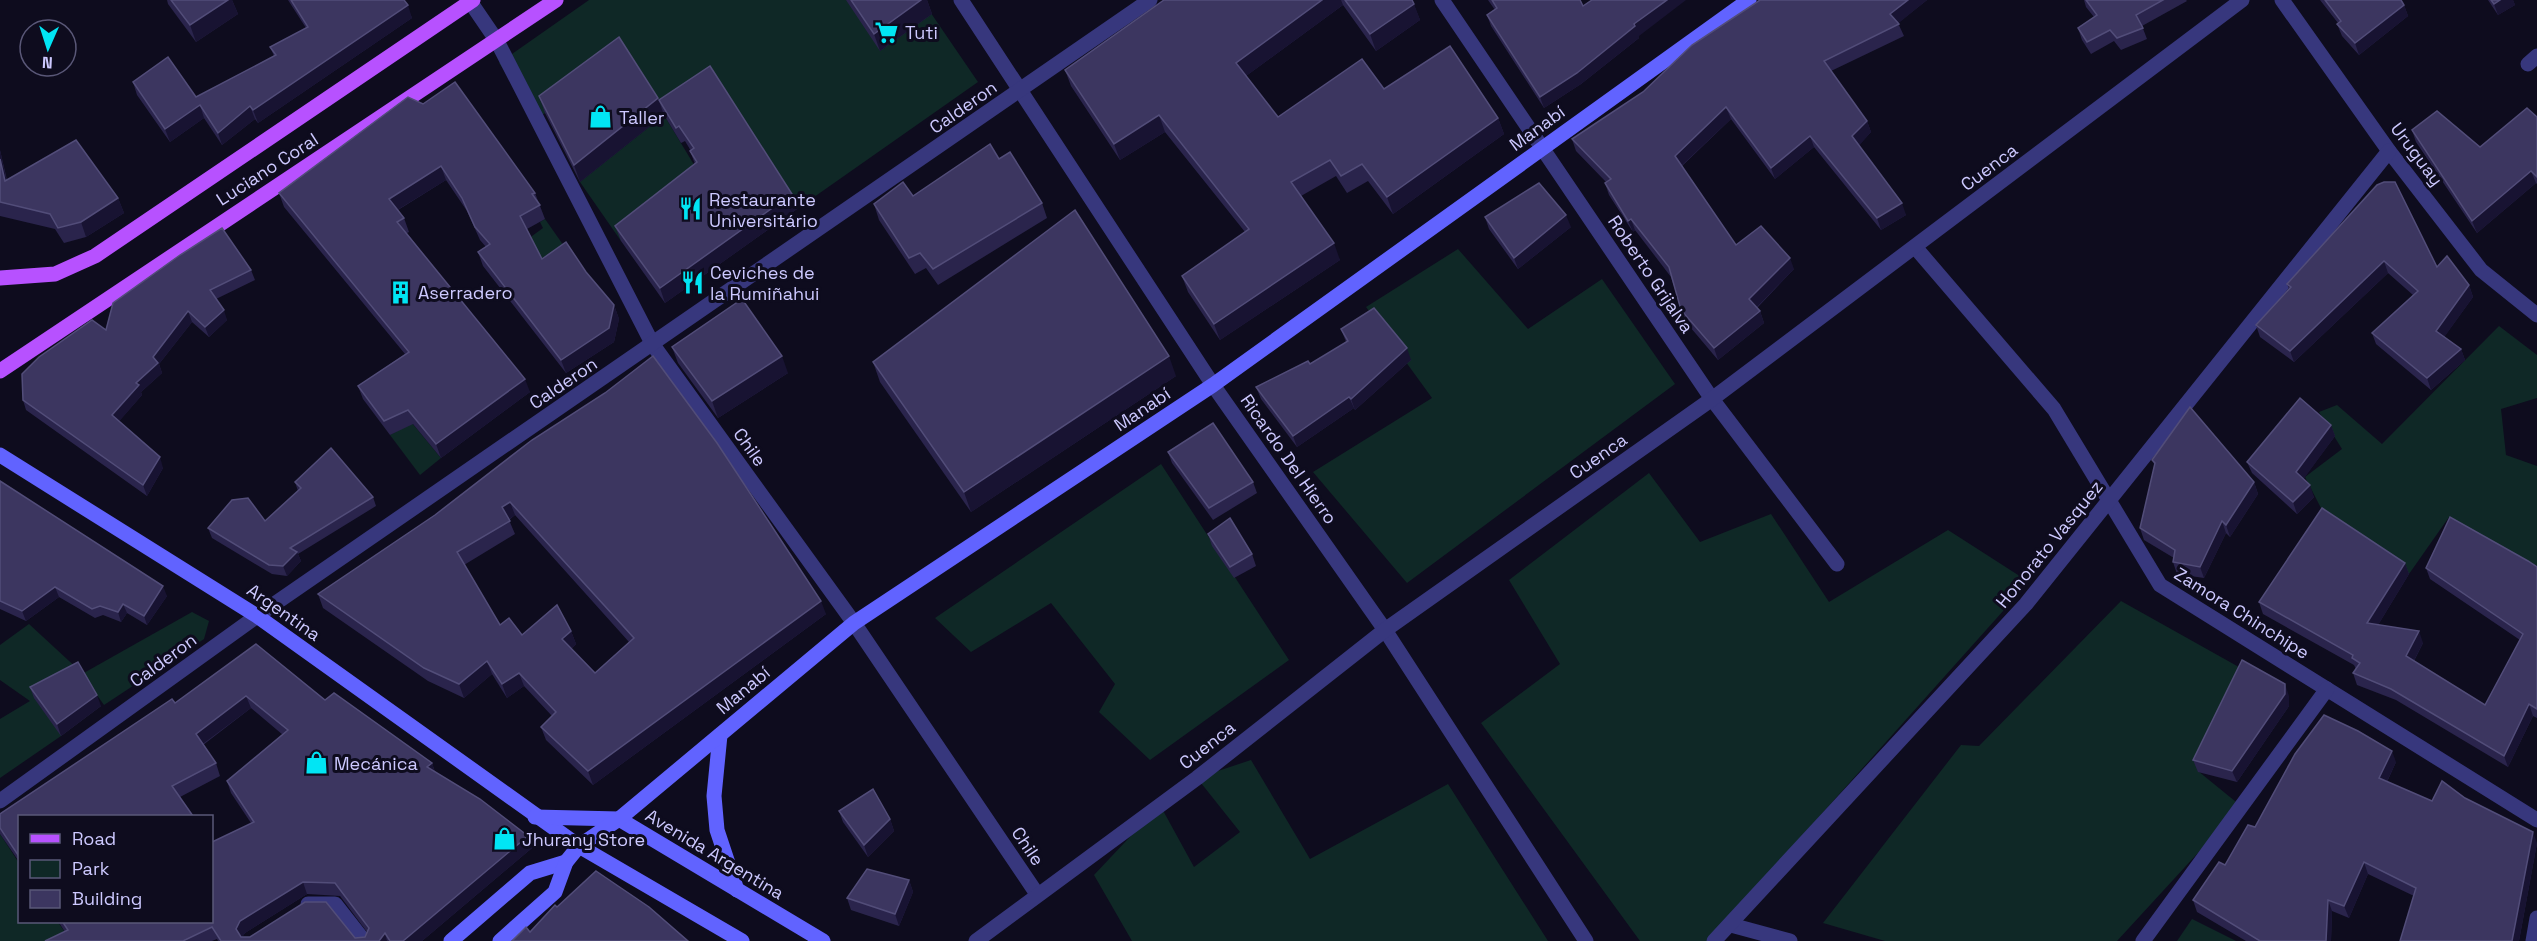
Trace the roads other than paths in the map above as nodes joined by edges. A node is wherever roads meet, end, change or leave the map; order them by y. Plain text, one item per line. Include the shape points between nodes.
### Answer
1 (556, 0) edge
2 (960, 0) edge
3 (1150, 0) edge
4 (1442, 0) edge
5 (1749, 0) edge
6 (2242, 0) edge
7 (2282, 0) edge
8 (470, 1) edge
9 (497, 41) junction
10 (1022, 90) junction
11 (1543, 148) junction
12 (2389, 150) junction
13 (1915, 247) junction
14 (0, 278) edge
15 (2537, 315) edge
16 (653, 345) junction
17 (0, 371) edge
18 (1213, 385) junction
19 (1712, 399) junction
20 (0, 455) edge
21 (2109, 502) junction
22 (1837, 564) dead end
23 (257, 616) junction
24 (854, 623) junction
25 (1385, 630) junction
26 (2326, 689) junction
27 (720, 735) junction
28 (0, 801) edge
29 (535, 817) junction
30 (619, 819) junction
31 (2537, 820) edge
32 (579, 846) junction
33 (566, 862) junction
34 (737, 890) junction
35 (1037, 894) junction
36 (298, 910) edge
37 (2537, 918) edge
38 (1731, 925) junction
39 (364, 941) edge
40 (450, 941) edge
41 (500, 941) edge
42 (742, 941) edge
43 (824, 941) edge
44 (976, 941) edge
45 (1586, 941) edge
46 (1714, 941) edge
47 (1790, 941) edge
48 (2143, 941) edge
49 (2532, 941) edge

1 - 9 main road, Luciano Coral
2 - 10 street, Ricardo Del Hierro
3 - 10 street, Calderon
4 - 11 street, Roberto Grijalva
5 - 11 street, Manabí
6 - 13 street, Cuenca
7 - 12 street, Uruguay
8 - 9 street, Chile
8 - 14 main road, Luciano Coral via 95,256 55,274
9 - 16 street, Chile
9 - 17 main road, Luciano Coral
10 - 16 street, Calderon
10 - 18 street, Ricardo Del Hierro
11 - 18 street, Manabí
11 - 19 street, Roberto Grijalva
12 - 15 street, Uruguay via 2481,270
12 - 21 street, Honorato Vasquez
13 - 19 street, Cuenca
13 - 21 street, Zamora Chinchipe via 2054,410
16 - 23 street, Calderon
16 - 24 street, Chile
18 - 24 street, Manabí
18 - 25 street, Ricardo Del Hierro
19 - 22 street, Roberto Grijalva
19 - 25 street, Cuenca
20 - 23 street, Argentina
21 - 26 street, Zamora Chinchipe via 2160,585
21 - 38 street, Honorato Vasquez via 2026,604
23 - 28 street, Calderon
23 - 29 street, Argentina
24 - 27 street, Manabí
24 - 35 street, Chile
25 - 35 street, Cuenca via 1197,778
25 - 45 street, Ricardo Del Hierro
26 - 31 street, Zamora Chinchipe
26 - 48 street
27 - 30 street, Manabí
27 - 34 street via 714,796 717,830
29 - 30 street, Avenida Argentina
29 - 32 street
30 - 32 street, Manabí
30 - 34 street, Avenida Argentina
32 - 33 street, Manabí
32 - 42 street
33 - 40 street via 530,873
33 - 41 street, Manabí via 555,892
34 - 43 street, Avenida Argentina
35 - 44 street, Cuenca
36 - 39 street via 307,904 335,904
37 - 49 street
38 - 46 street, Honorato Vasquez
38 - 47 street

